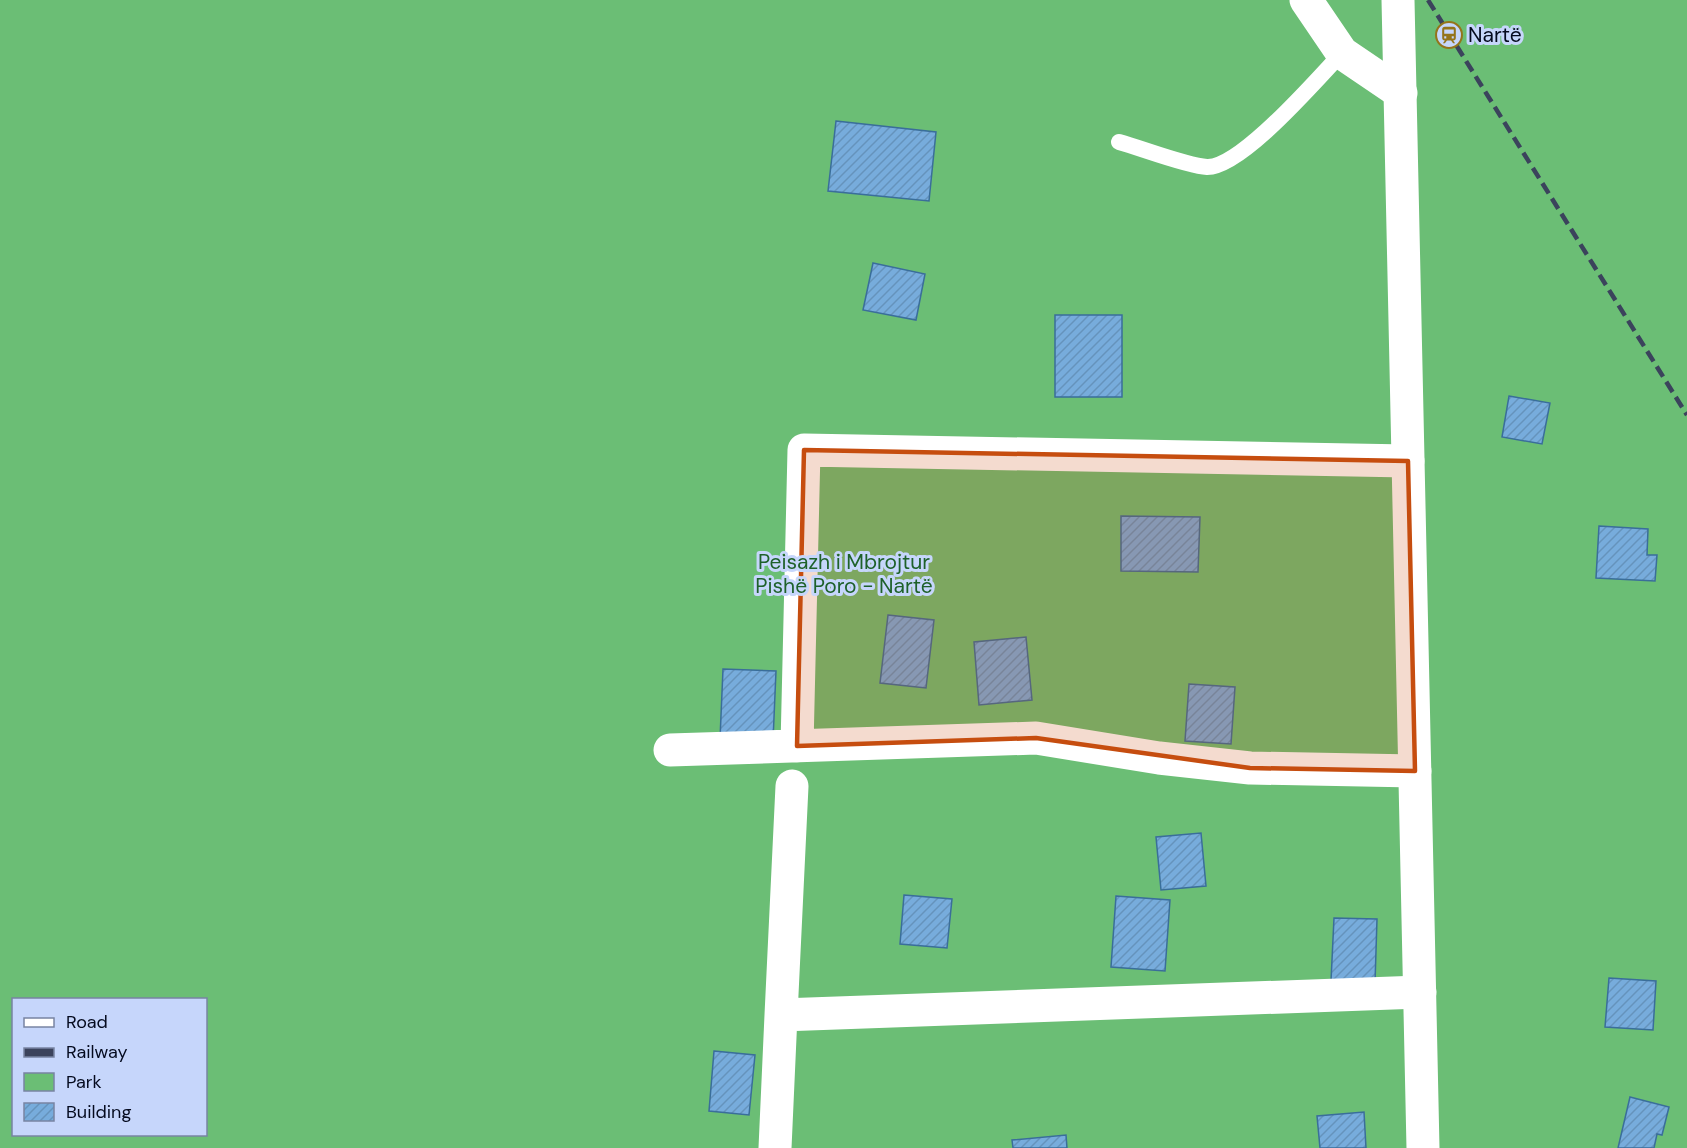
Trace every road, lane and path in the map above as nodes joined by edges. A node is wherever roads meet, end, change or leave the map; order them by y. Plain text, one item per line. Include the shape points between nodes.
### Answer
1 (1306, 0) edge
2 (1398, 0) edge
3 (1342, 53) junction
4 (1401, 93) junction
5 (1119, 142) dead end
6 (1408, 461) junction
7 (797, 746) junction
8 (670, 750) dead end
9 (1415, 771) junction
10 (792, 786) dead end
11 (1420, 992) junction
12 (781, 1015) junction
13 (775, 1148) edge
14 (1423, 1148) edge

1 - 3 street
2 - 4 street
3 - 4 street
3 - 5 lane via 1256,141 1228,161 1208,167
4 - 6 street
6 - 7 street via 804,450
6 - 9 street
7 - 8 street
7 - 9 street via 1036,738 1250,768
9 - 11 street
10 - 12 street
11 - 12 street
11 - 14 street
12 - 13 street

